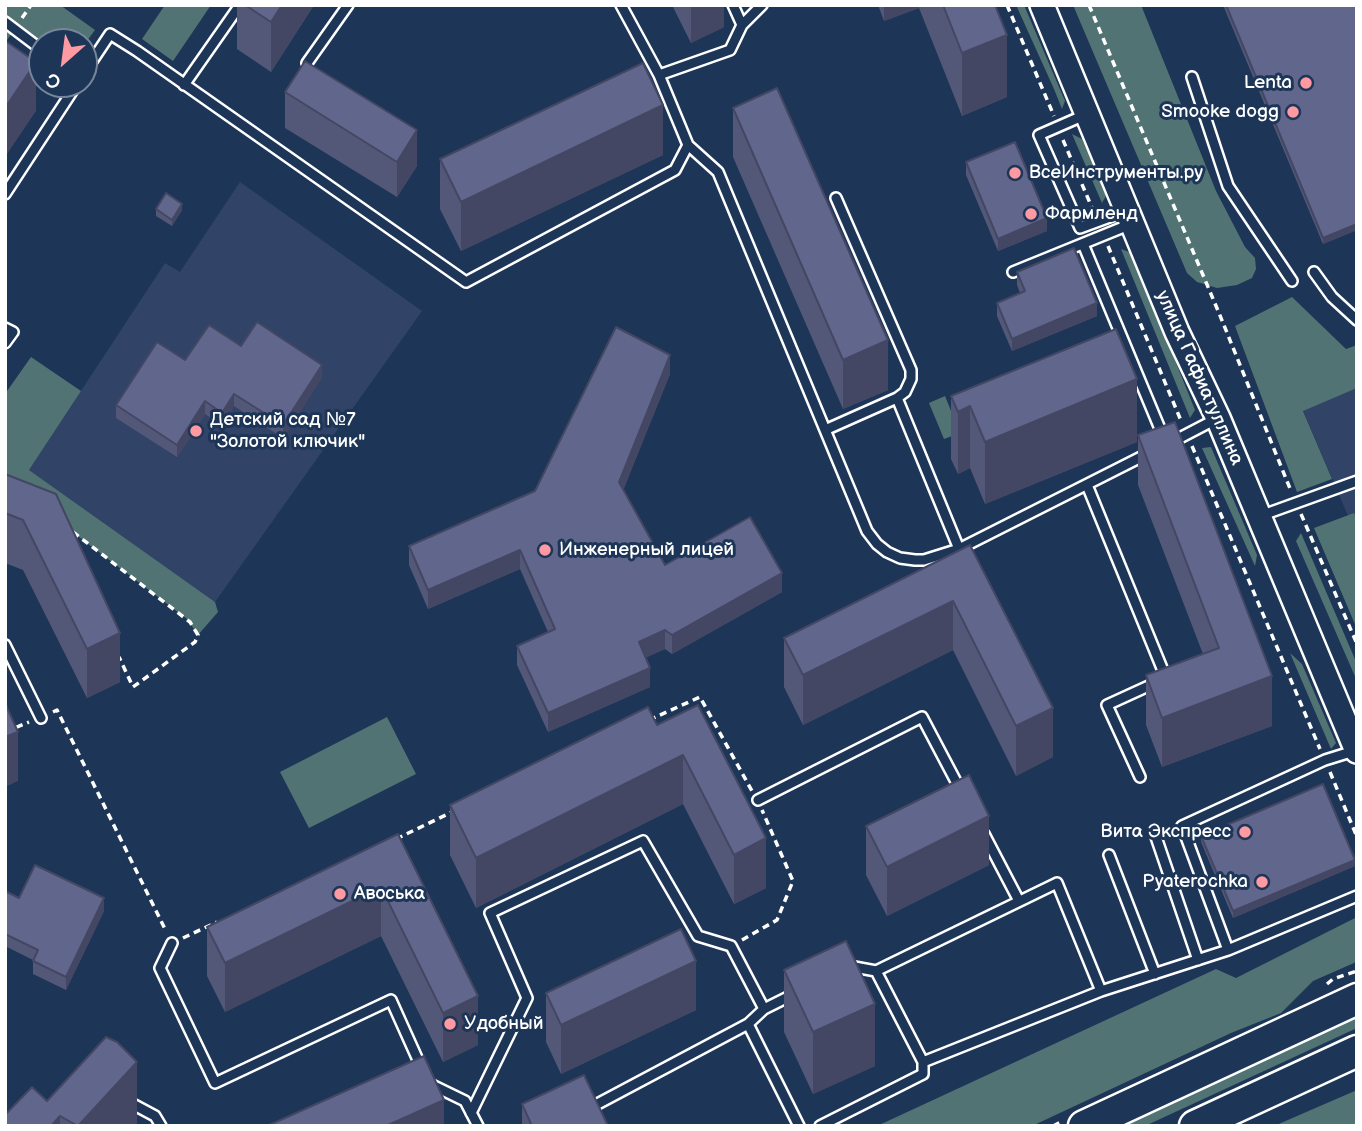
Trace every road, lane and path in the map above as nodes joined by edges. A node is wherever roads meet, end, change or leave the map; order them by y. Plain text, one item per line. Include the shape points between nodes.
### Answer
1 (240, 5) edge
2 (348, 5) edge
3 (621, 5) edge
4 (733, 5) edge
5 (762, 5) edge
6 (1042, 5) edge
7 (1089, 5) edge
8 (5, 22) edge
9 (742, 25) junction
10 (28, 39) edge
11 (98, 52) edge
12 (307, 63) edge
13 (659, 75) junction
14 (1192, 76) dead end
15 (184, 85) junction
16 (68, 98) edge
17 (1087, 114) junction
18 (688, 145) junction
19 (5, 194) edge
20 (836, 198) dead end
21 (1130, 217) junction
22 (1083, 244) junction
23 (1013, 272) dead end
24 (1314, 272) dead end
25 (1292, 282) dead end
26 (1357, 320) edge
27 (5, 328) edge
28 (5, 344) edge
29 (1131, 359) junction
30 (1119, 364) edge
31 (897, 398) junction
32 (1218, 418) junction
33 (825, 430) junction
34 (1155, 450) edge
35 (1357, 481) edge
36 (1087, 485) junction
37 (1296, 503) junction
38 (1259, 516) junction
39 (65, 526) edge
40 (963, 547) junction
41 (974, 556) edge
42 (1357, 643) edge
43 (5, 645) edge
44 (116, 651) edge
45 (41, 718) junction
46 (650, 720) edge
47 (5, 732) edge
48 (1357, 751) edge
49 (1140, 777) dead end
50 (758, 800) junction
51 (967, 803) edge
52 (461, 808) edge
53 (980, 827) edge
54 (1156, 837) dead end
55 (386, 843) edge
56 (1109, 855) dead end
57 (1357, 896) edge
58 (1019, 901) junction
59 (223, 920) edge
60 (172, 943) junction
61 (731, 946) junction
62 (1228, 950) junction
63 (1198, 960) junction
64 (876, 971) junction
65 (837, 972) edge
66 (1156, 974) junction
67 (801, 991) edge
68 (1101, 991) junction
69 (1357, 999) edge
70 (764, 1009) junction
71 (748, 1024) junction
72 (1357, 1051) edge
73 (923, 1062) junction
74 (119, 1097) edge
75 (471, 1113) junction
76 (579, 1113) edge
77 (161, 1126) edge
78 (478, 1126) edge
79 (799, 1126) edge
80 (820, 1126) edge
81 (1084, 1126) edge
82 (1195, 1126) edge

1 - 15 lane
2 - 12 lane
3 - 13 lane
4 - 9 lane
5 - 9 lane
6 - 17 street, улица Гафиатуллина
7 - 37 path
8 - 10 lane
9 - 13 lane via 730,50
11 - 15 lane via 110,34
13 - 18 lane
14 - 25 lane via 1228,186
15 - 18 lane via 466,282 675,170
16 - 19 lane
17 - 21 street, улица Гафиатуллина
17 - 21 lane via 1039,135 1080,228
18 - 33 lane via 718,172
20 - 31 lane via 911,370 909,385
21 - 22 lane
21 - 32 street, улица Гафиатуллина
22 - 23 lane
22 - 29 lane
24 - 26 lane
27 - 28 lane via 13,332
29 - 30 lane
29 - 32 lane via 1166,444
31 - 33 lane
31 - 40 lane
32 - 38 street, улица Гафиатуллина
33 - 40 lane via 867,531 877,544 900,558 915,560
34 - 36 lane
35 - 37 lane
36 - 40 lane
36 - 49 lane via 1166,678 1107,705
37 - 38 lane
37 - 42 path
38 - 48 street, улица Гафиатуллина
39 - 44 path via 190,622 198,635 195,642 133,687
40 - 41 lane
43 - 45 lane
45 - 47 path
45 - 60 path via 57,710
46 - 50 path via 700,697
48 - 62 lane via 1325,760 1182,826
50 - 51 lane via 922,717
50 - 61 path via 793,881 777,920
52 - 55 path
53 - 58 lane
54 - 63 lane
56 - 66 lane
57 - 62 lane
58 - 64 lane
58 - 68 lane via 1057,883
59 - 60 path
60 - 75 lane via 160,968 215,1083 391,1000 428,1082 464,1101
61 - 70 lane
61 - 75 lane via 698,936 643,841 489,913 527,998
62 - 63 lane
63 - 66 lane
64 - 65 lane via 849,966
64 - 73 lane
66 - 68 lane
67 - 70 lane
68 - 73 lane
69 - 81 main road
70 - 71 lane
71 - 76 lane
71 - 79 lane
72 - 82 main road
73 - 80 lane via 923,1074
74 - 77 lane via 155,1116
75 - 78 lane

